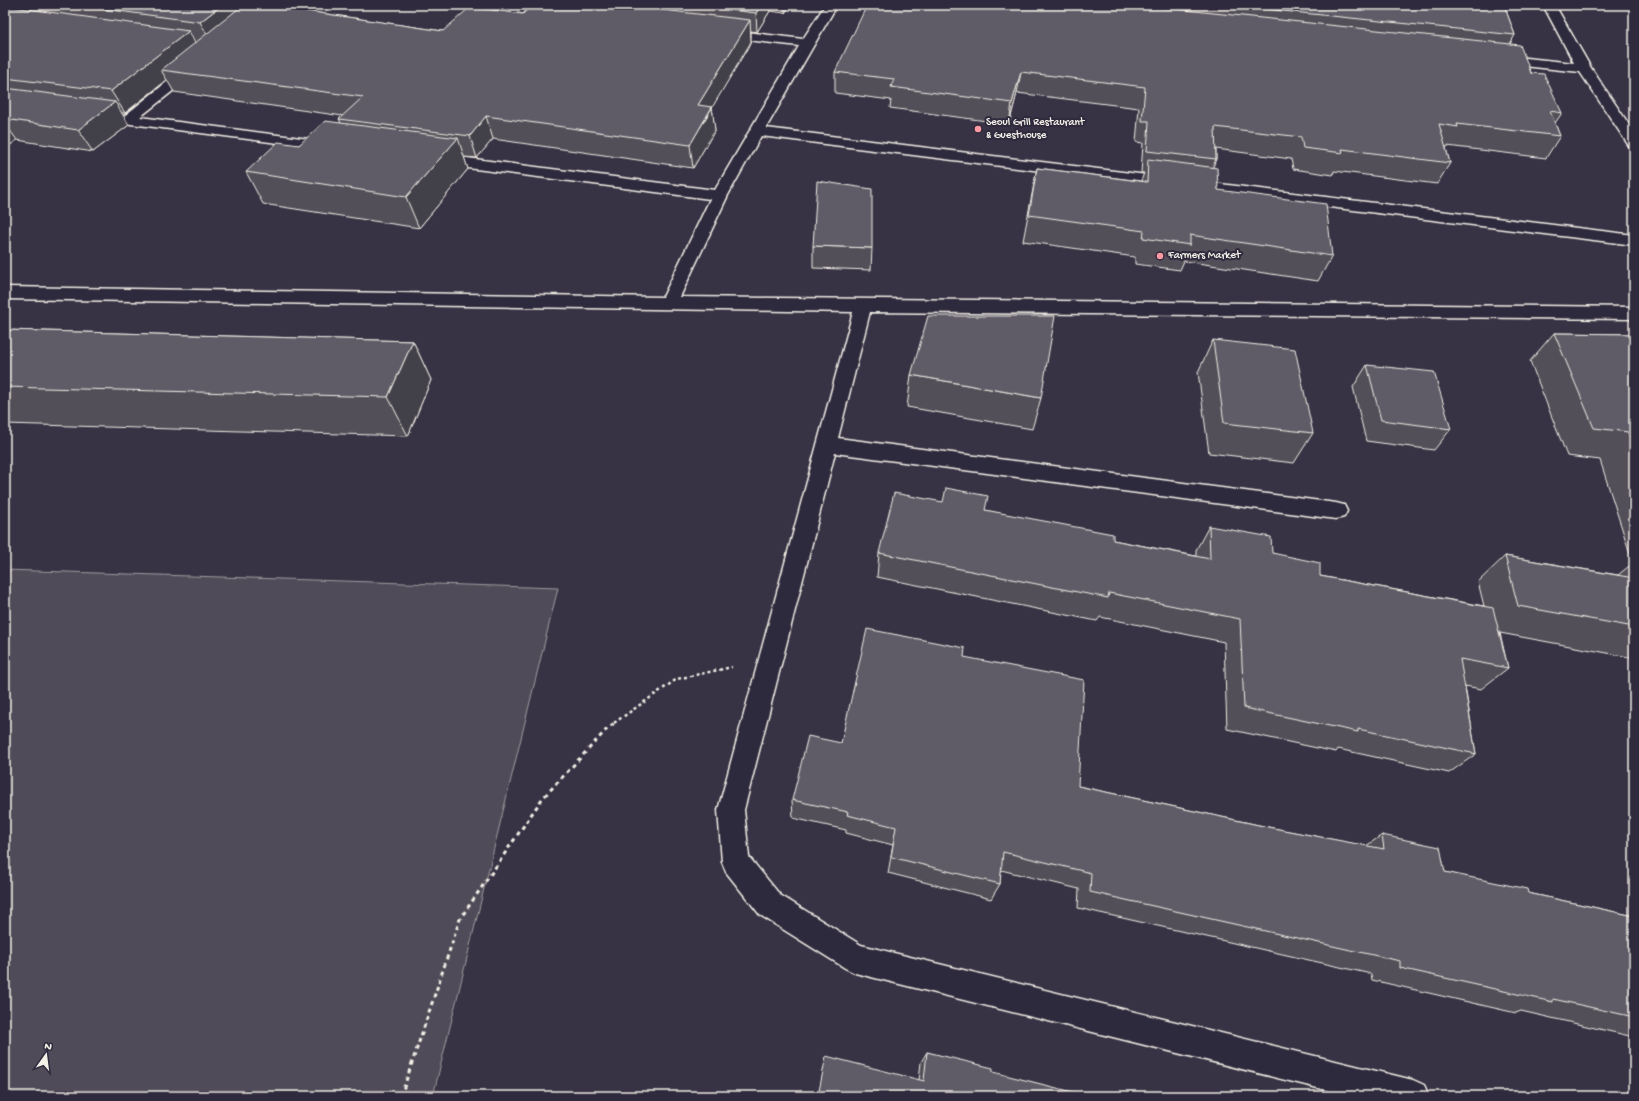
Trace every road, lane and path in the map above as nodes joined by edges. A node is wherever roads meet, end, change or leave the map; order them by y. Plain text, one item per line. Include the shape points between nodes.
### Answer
1 (487, 5) edge
2 (832, 5) edge
3 (1549, 5) edge
4 (565, 14) edge
5 (706, 31) edge
6 (807, 43) junction
7 (1482, 57) edge
8 (204, 59) edge
9 (1584, 68) junction
10 (112, 118) dead end
11 (128, 120) junction
12 (758, 131) junction
13 (1634, 143) edge
14 (349, 148) edge
15 (420, 157) edge
16 (720, 195) junction
17 (1634, 240) edge
18 (5, 293) edge
19 (669, 304) junction
20 (863, 306) junction
21 (1634, 314) edge
22 (826, 444) junction
23 (1336, 511) dead end
24 (769, 659) junction
25 (401, 1096) edge
26 (1413, 1096) edge

1 - 4 street
2 - 6 street
3 - 9 street
5 - 6 street
6 - 12 street
7 - 9 street
8 - 11 street
9 - 13 street
10 - 11 street
11 - 14 street
12 - 16 street
12 - 17 street
15 - 16 street
16 - 19 street
18 - 19 street
19 - 20 street
20 - 21 street
20 - 22 street
22 - 23 street
22 - 24 street
24 - 25 path via 676,679 609,727 542,799 460,919
24 - 26 street via 731,810 736,862 770,905 855,958

